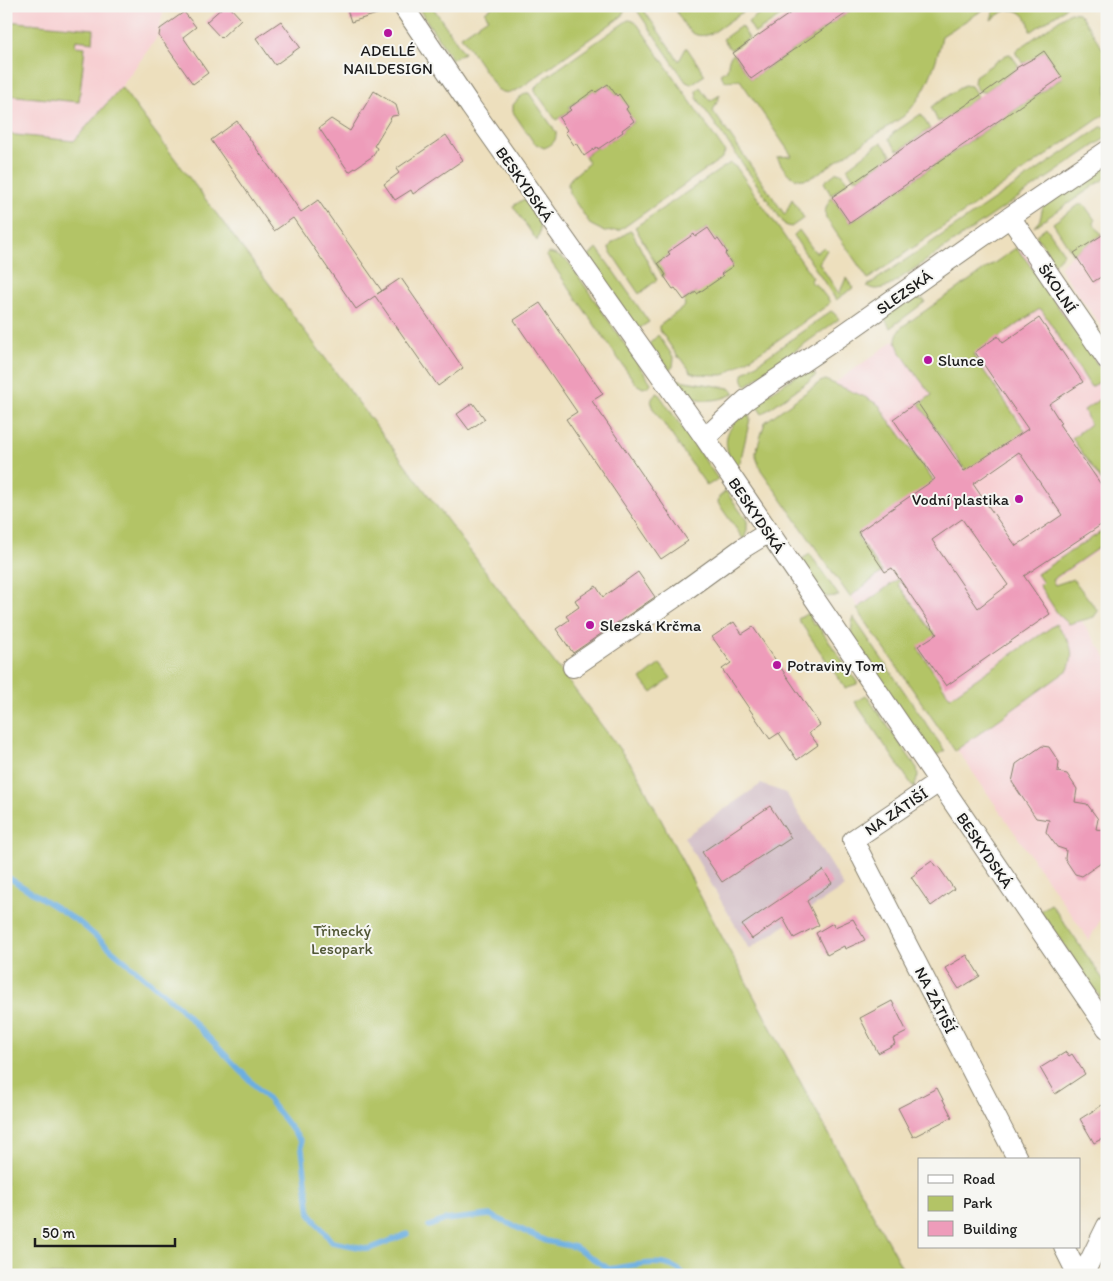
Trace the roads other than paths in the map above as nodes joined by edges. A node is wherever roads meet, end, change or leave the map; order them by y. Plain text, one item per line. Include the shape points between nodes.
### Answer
1 (403, 6) edge
2 (1107, 151) edge
3 (1010, 217) junction
4 (1107, 359) edge
5 (704, 438) junction
6 (769, 532) junction
7 (573, 668) dead end
8 (939, 782) junction
9 (1107, 1028) edge
10 (1017, 1158) edge
11 (1107, 1226) edge
12 (1064, 1248) edge
13 (1078, 1275) edge
14 (1083, 1275) edge

1 - 5 street, BESKYDSKÁ
2 - 3 street, SLEZSKÁ
3 - 4 street, ŠKOLNÍ
3 - 5 street, SLEZSKÁ via 746,400
5 - 6 street, BESKYDSKÁ
6 - 7 street
6 - 8 street, BESKYDSKÁ
8 - 9 street, BESKYDSKÁ
8 - 10 street, NA ZÁTIŠÍ via 853,840
11 - 14 street
12 - 13 street

